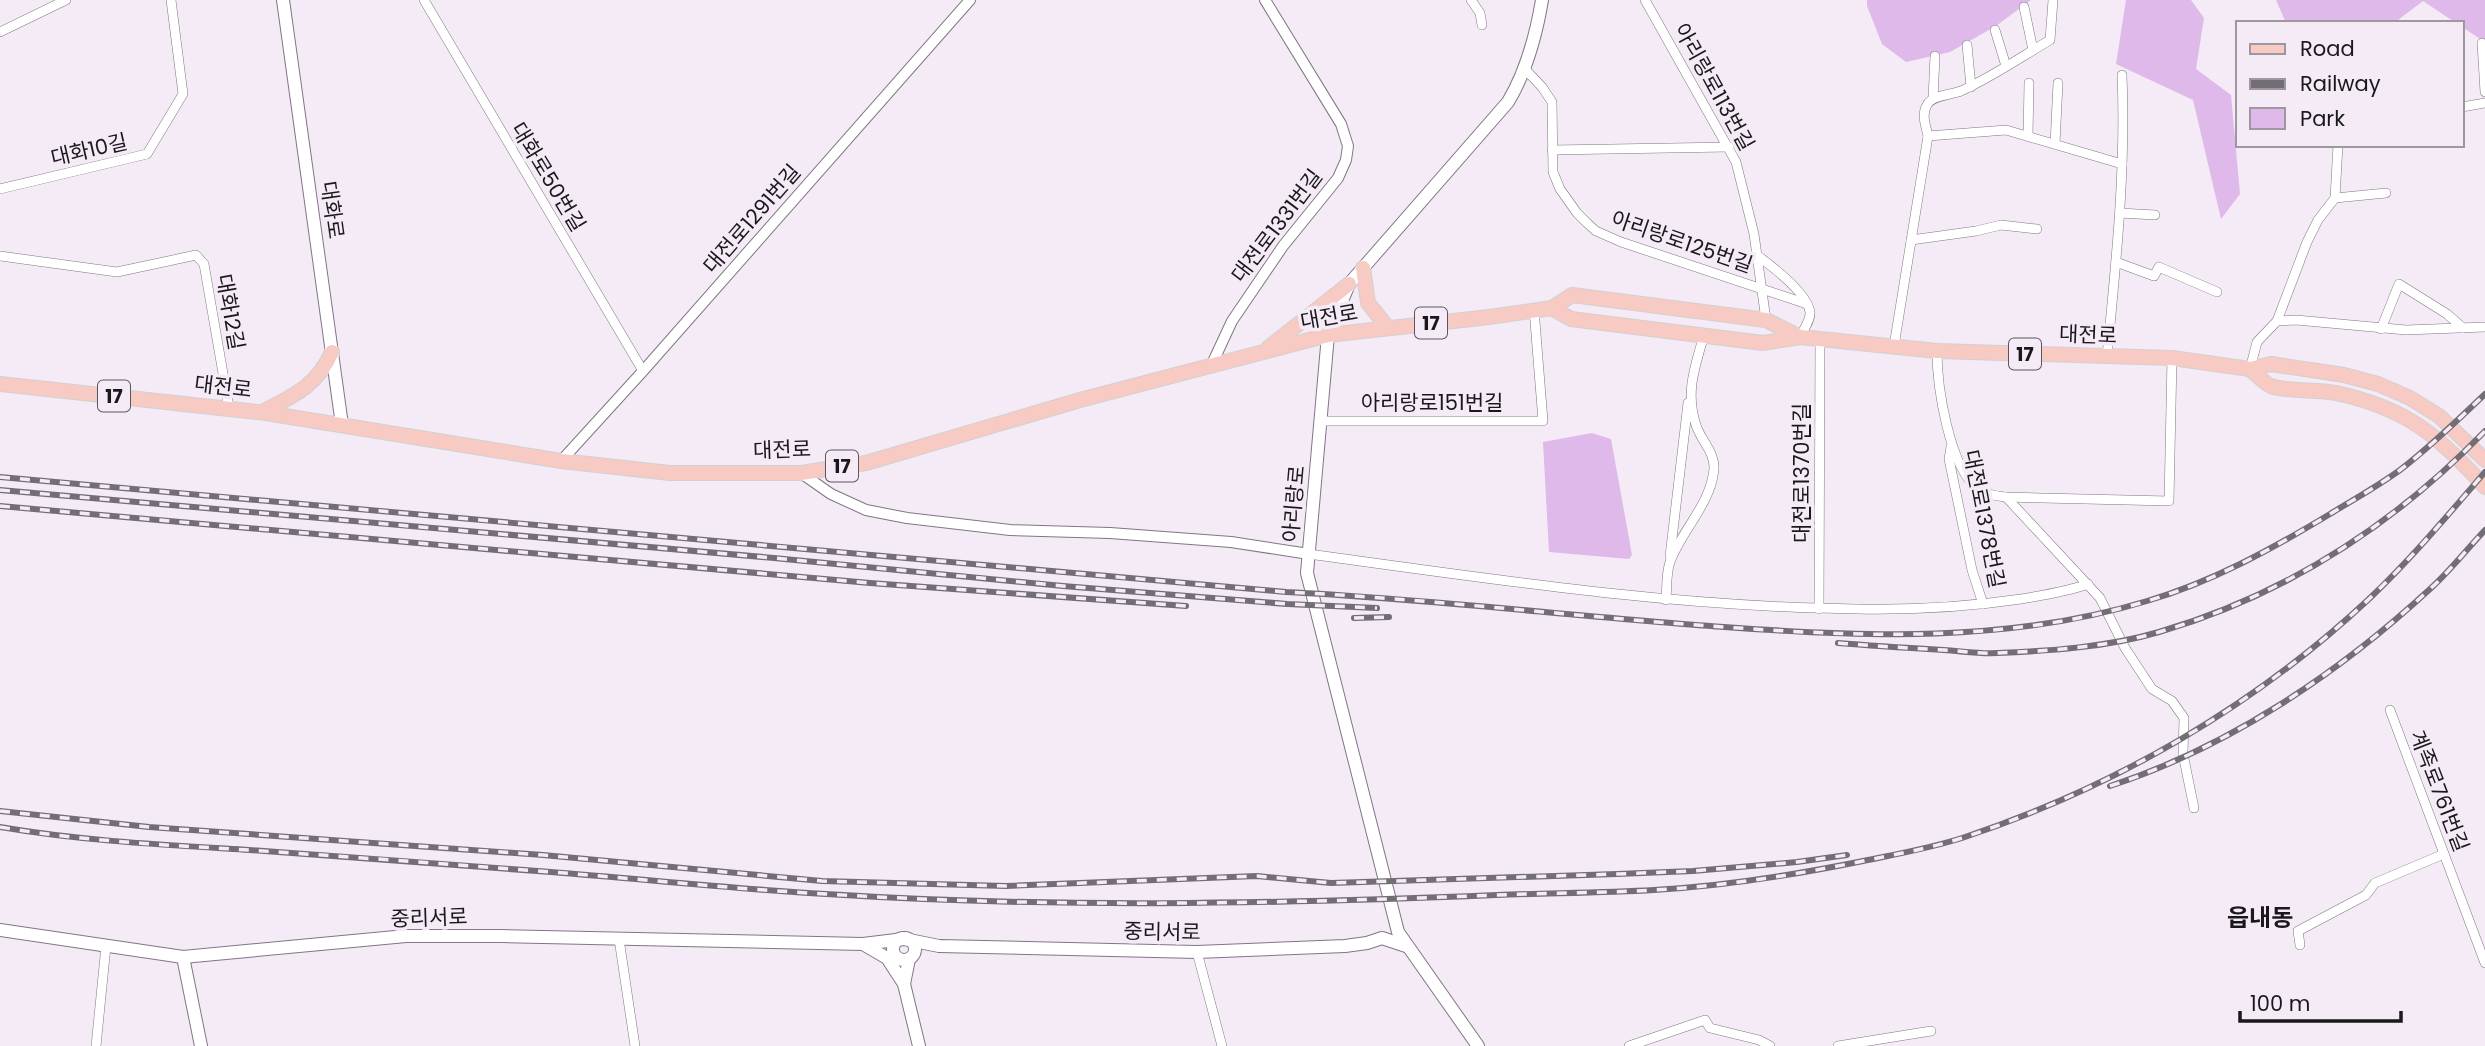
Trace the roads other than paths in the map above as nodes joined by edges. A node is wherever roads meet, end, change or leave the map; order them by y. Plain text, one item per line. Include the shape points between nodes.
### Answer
1 (66, 0) edge
2 (171, 0) edge
3 (284, 0) edge
4 (424, 0) edge
5 (970, 0) edge
6 (1265, 0) edge
7 (1471, 0) edge
8 (1542, 0) edge
9 (1645, 0) edge
10 (2053, 0) edge
11 (2024, 7) dead end
12 (1482, 24) dead end
13 (1995, 30) dead end
14 (0, 32) edge
15 (2482, 43) dead end
16 (1967, 45) dead end
17 (2033, 50) junction
18 (1935, 56) dead end
19 (2006, 66) junction
20 (1525, 69) junction
21 (2122, 75) dead end
22 (2029, 83) dead end
23 (2058, 83) dead end
24 (1971, 87) junction
25 (2485, 92) edge
26 (1933, 99) junction
27 (2485, 103) edge
28 (2464, 107) edge
29 (1928, 136) junction
30 (2028, 136) junction
31 (2055, 144) junction
32 (1729, 147) junction
33 (2338, 147) edge
34 (1552, 150) junction
35 (2122, 164) junction
36 (0, 189) edge
37 (2386, 193) dead end
38 (2335, 198) junction
39 (2120, 213) junction
40 (2155, 215) dead end
41 (2037, 229) dead end
42 (1911, 240) junction
43 (0, 256) edge
44 (1758, 256) junction
45 (2116, 262) junction
46 (1363, 268) junction
47 (1349, 284) junction
48 (1763, 289) junction
49 (2217, 292) dead end
50 (1807, 304) junction
51 (1552, 308) junction
52 (1534, 309) junction
53 (1766, 320) junction
54 (2277, 321) junction
55 (2485, 327) edge
56 (1388, 328) junction
57 (2463, 328) junction
58 (2381, 329) junction
59 (1328, 335) junction
60 (1703, 335) junction
61 (1800, 337) junction
62 (1819, 338) junction
63 (1894, 346) junction
64 (1264, 351) junction
65 (1937, 351) junction
66 (332, 352) junction
67 (2107, 356) junction
68 (2172, 358) junction
69 (1212, 364) junction
70 (2250, 369) junction
71 (643, 371) junction
72 (0, 384) edge
73 (1690, 387) junction
74 (229, 408) junction
75 (262, 412) junction
76 (1321, 421) junction
77 (342, 425) junction
78 (1951, 441) junction
79 (2485, 460) edge
80 (561, 461) junction
81 (801, 473) junction
82 (2485, 486) edge
83 (2006, 497) junction
84 (1310, 554) junction
85 (1670, 563) junction
86 (2088, 584) junction
87 (1666, 600) junction
88 (1983, 604) junction
89 (1819, 609) junction
90 (2390, 710) dead end
91 (2194, 808) dead end
92 (2444, 854) junction
93 (1395, 916) junction
94 (0, 930) edge
95 (1382, 938) junction
96 (619, 939) junction
97 (904, 939) junction
98 (106, 946) junction
99 (867, 946) junction
100 (1406, 946) junction
101 (2300, 946) dead end
102 (936, 947) junction
103 (1197, 952) junction
104 (903, 955) junction
105 (183, 957) junction
106 (2485, 963) edge
107 (903, 979) junction
108 (1931, 1031) dead end
109 (96, 1046) edge
110 (201, 1046) edge
111 (635, 1046) edge
112 (919, 1046) edge
113 (1222, 1046) edge
114 (1478, 1046) edge
115 (1629, 1046) edge
116 (1770, 1046) edge
117 (1838, 1046) edge

1 - 14 street
2 - 36 street, 대화10길 via 184,94 147,154
3 - 66 main road, 대화로
4 - 71 street, 대화로50번길
5 - 71 street, 대전로1291번길
6 - 69 street, 대전로1331번길 via 1341,124 1347,153 1338,178 1283,246 1232,321
7 - 12 street
8 - 20 main road, 아리랑로
9 - 32 street, 아리랑로113번길
10 - 17 street via 2050,40
11 - 17 street
13 - 19 street
15 - 25 street
16 - 24 street
17 - 19 street
18 - 26 street
19 - 24 street
20 - 34 street, 아리랑로125번길 via 1552,102
20 - 46 main road, 아리랑로 via 1508,102
21 - 35 street
22 - 30 street
23 - 31 street
24 - 26 street
26 - 29 street via 1924,116
27 - 28 street
29 - 30 street via 2006,130
29 - 42 street
30 - 31 street
31 - 35 street
32 - 34 street
32 - 44 street, 아리랑로113번길 via 1743,182
33 - 38 street
34 - 48 street, 아리랑로125번길 via 1560,189 1596,231
35 - 39 street
37 - 38 street
38 - 54 street via 2307,242
39 - 40 street
39 - 45 street
41 - 42 street via 2001,225
42 - 63 street
43 - 74 street, 대화12길 via 117,272 196,256 204,264
44 - 48 street, 아리랑로113번길
44 - 50 street
45 - 49 street via 2154,276 2159,267
45 - 67 street
46 - 47 main road, 아리랑로
46 - 56 main road via 1368,303
47 - 59 main road, 아리랑로
47 - 64 main road
48 - 50 street, 아리랑로125번길
48 - 53 street, 아리랑로113번길
50 - 61 street via 1810,318
51 - 52 main road, 대전로 / 17
51 - 53 main road, 대전로 / 17 via 1572,295
51 - 60 main road, 대전로 / 17 via 1571,319
52 - 56 main road, 대전로 / 17
52 - 76 street, 아리랑로151번길 via 1543,421
53 - 61 main road, 대전로 / 17
54 - 58 street
54 - 70 street via 2257,342
55 - 57 street
56 - 59 main road, 대전로 / 17
57 - 58 street
57 - 58 street via 2399,284
59 - 64 main road, 대전로 / 17
59 - 76 main road, 아리랑로
60 - 61 main road, 대전로 / 17 via 1763,343
60 - 73 street
61 - 62 main road, 대전로 / 17
62 - 63 main road, 대전로 / 17
62 - 89 street, 대전로1370번길
63 - 65 main road, 대전로 / 17
64 - 69 main road, 대전로 / 17
65 - 67 main road, 대전로 / 17
65 - 78 street, 대전로1378번길 via 1937,374
66 - 75 main road via 313,382
66 - 77 main road, 대화로
67 - 68 main road, 대전로 / 17
68 - 70 main road, 대전로 / 17
68 - 83 street via 2169,501
69 - 81 main road, 대전로 / 17 via 866,463
70 - 79 main road, 대전로 / 17 via 2271,364 2378,384 2439,416
70 - 82 main road, 대전로 / 17 via 2272,386 2334,392 2401,415 2425,428
71 - 80 street, 대전로1291번길
72 - 74 main road, 대전로 / 17
73 - 85 street
73 - 85 street via 1696,426 1712,453 1714,468 1698,512
74 - 75 main road, 대전로 / 17
75 - 77 main road, 대전로 / 17
76 - 84 main road, 아리랑로
77 - 80 main road, 대전로 / 17
78 - 83 street, 대전로1378번길 via 1968,478 1980,491
78 - 88 street, 대전로1378번길 via 1950,459
80 - 81 main road, 대전로 / 17 via 670,473
81 - 84 street via 866,510 907,518 1010,530 1231,541
83 - 86 street, 대전로1378번길
84 - 87 street
84 - 93 main road, 아리랑로 via 1307,573
85 - 87 street
86 - 88 street
86 - 91 street, 대전로1378번길 via 2152,690 2172,701 2184,718 2183,754
87 - 89 street
88 - 89 street via 1905,610
90 - 92 street, 계족로761번길
92 - 101 street via 2375,883 2366,895 2298,931
92 - 106 street, 계족로761번길
93 - 95 main road
93 - 100 main road, 아리랑로
94 - 98 main road, 중리서로
95 - 100 main road
95 - 103 main road, 중리서로 via 1345,946
96 - 99 main road, 중리서로
96 - 105 main road, 중리서로 via 406,936
96 - 111 street
97 - 99 main road
97 - 102 main road
97 - 104 main road via 913,944
98 - 105 main road, 중리서로
98 - 109 street
99 - 104 main road
99 - 107 main road via 887,958
100 - 114 main road, 아리랑로
102 - 103 main road, 중리서로
102 - 104 main road
102 - 107 main road via 922,954
103 - 113 street
104 - 107 main road
105 - 110 main road
107 - 112 main road
108 - 117 street
115 - 116 street via 1705,1020 1710,1028

